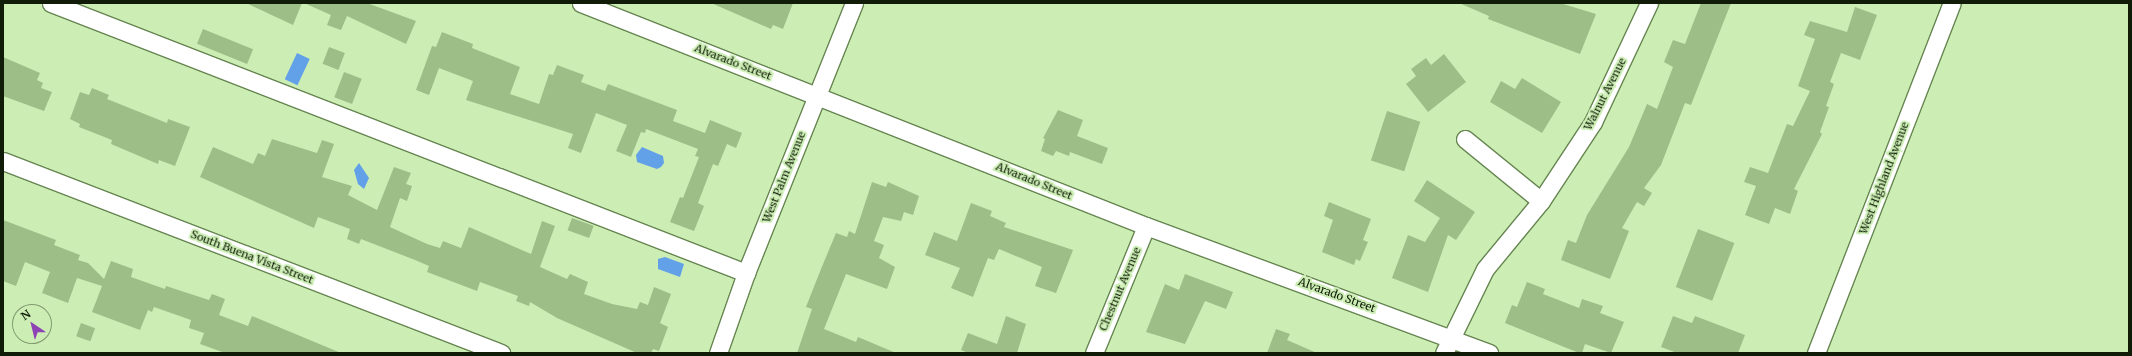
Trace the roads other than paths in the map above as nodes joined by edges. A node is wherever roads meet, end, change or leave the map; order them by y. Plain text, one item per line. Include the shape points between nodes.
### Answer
1 (51, 3) edge
2 (580, 3) edge
3 (854, 3) edge
4 (1649, 3) edge
5 (1952, 3) edge
6 (817, 95) junction
7 (1465, 139) dead end
8 (3, 161) edge
9 (1540, 201) junction
10 (1146, 226) junction
11 (746, 272) junction
12 (1450, 337) junction
13 (501, 353) edge
14 (718, 353) edge
15 (1094, 353) edge
16 (1444, 353) edge
17 (1489, 353) edge
18 (1816, 353) edge

1 - 11 street
2 - 6 street, Alvarado Street
3 - 6 street, West Palm Avenue
4 - 9 street, Walnut Avenue via 1593,122
5 - 18 street, West Highland Avenue
6 - 10 street, Alvarado Street
6 - 11 street, West Palm Avenue
7 - 9 street
8 - 13 street, South Buena Vista Street
9 - 12 street, Walnut Avenue via 1485,269
10 - 12 street, Alvarado Street
10 - 15 street, Chestnut Avenue
11 - 14 street, West Palm Avenue
12 - 16 street, Walnut Avenue
12 - 17 street, Alvarado Street

